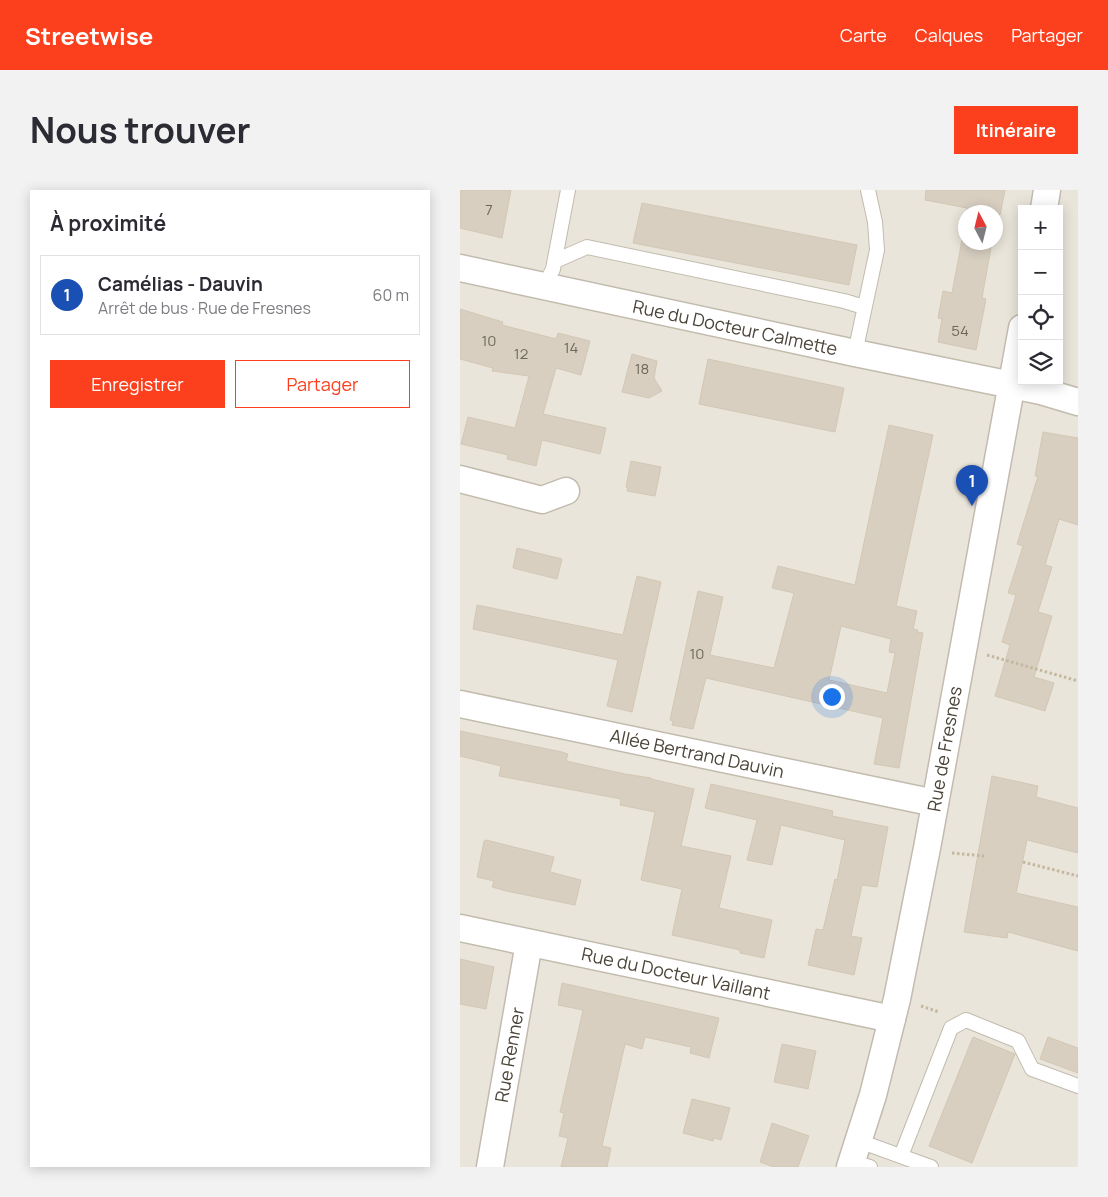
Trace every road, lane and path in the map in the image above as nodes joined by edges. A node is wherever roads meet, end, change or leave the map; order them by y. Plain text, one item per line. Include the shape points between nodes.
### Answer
1 (568, 190) edge
2 (868, 190) edge
3 (1047, 190) edge
4 (1045, 205) edge
5 (555, 261) junction
6 (460, 268) edge
7 (544, 287) junction
8 (864, 307) junction
9 (1020, 340) edge
10 (855, 353) junction
11 (1011, 385) junction
12 (1078, 402) edge
13 (460, 479) edge
14 (566, 490) dead end
15 (963, 649) junction
16 (1078, 681) edge
17 (460, 704) edge
18 (935, 803) junction
19 (1022, 862) dead end
20 (1078, 876) edge
21 (460, 928) edge
22 (529, 943) junction
23 (894, 1009) junction
24 (959, 1024) junction
25 (1078, 1086) edge
26 (901, 1156) junction
27 (858, 1159) edge
28 (490, 1167) edge
29 (931, 1167) edge

1 - 5 lane
2 - 8 lane via 877,250
3 - 4 street
5 - 7 lane
5 - 8 lane via 587,247
6 - 7 street, Rue du Docteur Calmette
7 - 10 street, Rue du Docteur Calmette
8 - 10 lane
9 - 11 street, Rue de Fresnes
10 - 11 street, Rue du Docteur Calmette
11 - 12 street, Rue du Docteur Calmette
11 - 15 street, Rue de Fresnes
13 - 14 street via 542,500
15 - 16 path
15 - 18 street, Rue de Fresnes
17 - 18 street, Allée Bertrand Dauvin
18 - 23 street, Rue de Fresnes
19 - 20 path
21 - 22 street, Rue du Docteur Vaillant
22 - 23 street, Rue du Docteur Vaillant
22 - 28 street, Rue Renner
23 - 24 path via 951,1016
23 - 27 street, Rue de Fresnes
24 - 25 lane via 966,1020 1018,1041 1032,1069
24 - 26 lane via 951,1028
26 - 27 lane
26 - 29 lane

